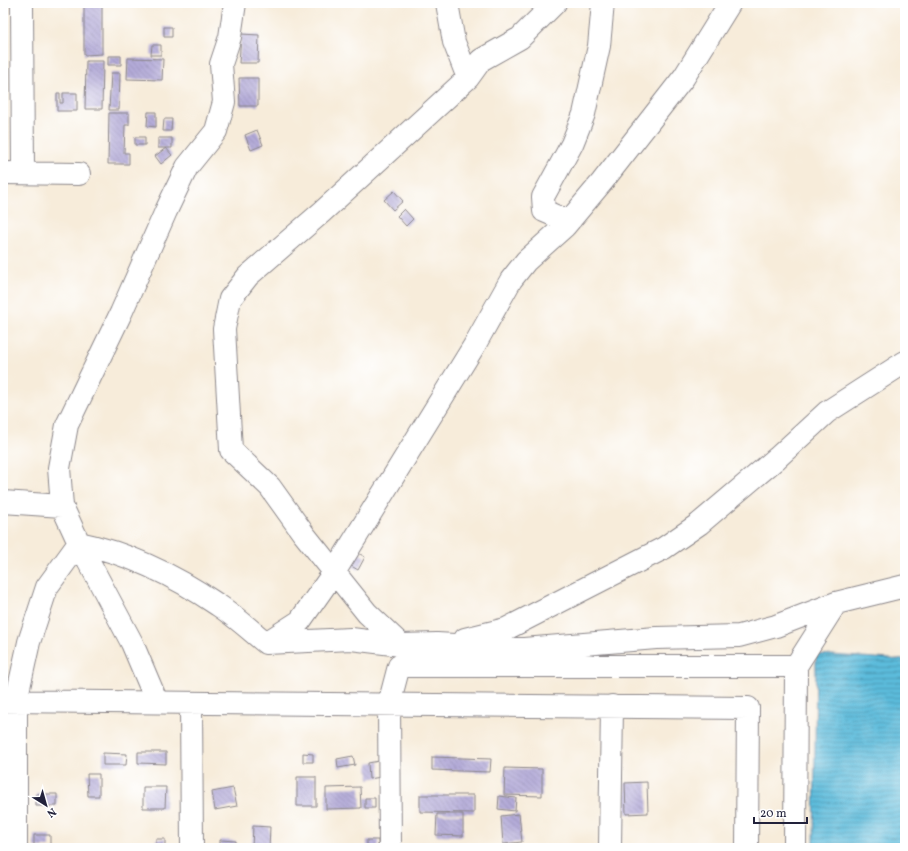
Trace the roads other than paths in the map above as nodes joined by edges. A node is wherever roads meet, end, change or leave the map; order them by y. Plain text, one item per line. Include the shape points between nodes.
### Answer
1 (22, 3) edge
2 (235, 3) edge
3 (447, 3) edge
4 (555, 3) edge
5 (603, 3) edge
6 (730, 3) edge
7 (468, 78) junction
8 (13, 173) edge
9 (79, 174) dead end
10 (571, 219) junction
11 (905, 362) edge
12 (3, 502) edge
13 (62, 506) junction
14 (79, 543) junction
15 (335, 571) junction
16 (905, 586) edge
17 (836, 603) junction
18 (266, 643) junction
19 (436, 644) junction
20 (401, 645) junction
21 (796, 666) junction
22 (10, 701) edge
23 (157, 702) junction
24 (191, 702) junction
25 (389, 704) junction
26 (612, 706) junction
27 (16, 848) edge
28 (192, 848) edge
29 (390, 848) edge
30 (610, 848) edge
31 (746, 848) edge
32 (795, 848) edge

1 - 8 street
2 - 13 street via 230,37 221,64 224,102 216,131 187,167 122,312 67,425 59,468
3 - 7 street via 454,42
4 - 7 street via 520,38 481,60
5 - 10 street via 599,46 584,114 572,144 544,197 544,211
6 - 10 street via 684,77
7 - 15 street via 248,276 230,298 224,329 230,450 270,487 302,533
8 - 9 street
10 - 15 street via 526,261 511,280 474,346
11 - 19 street via 827,412 699,524 664,548 506,629
12 - 13 street
13 - 14 street
14 - 18 street via 97,546 155,568 218,605
14 - 22 street via 48,587
14 - 23 street via 132,643
15 - 18 street via 300,621
15 - 20 street via 366,613
16 - 17 street
17 - 19 street via 776,626 739,636 656,638 524,649
17 - 21 street
18 - 20 street via 351,639
19 - 20 street
21 - 25 street via 399,666
21 - 32 street
22 - 23 street
22 - 27 street
23 - 24 street
24 - 25 street
24 - 28 street
25 - 26 street
25 - 29 street
26 - 30 street
26 - 31 street via 748,708

